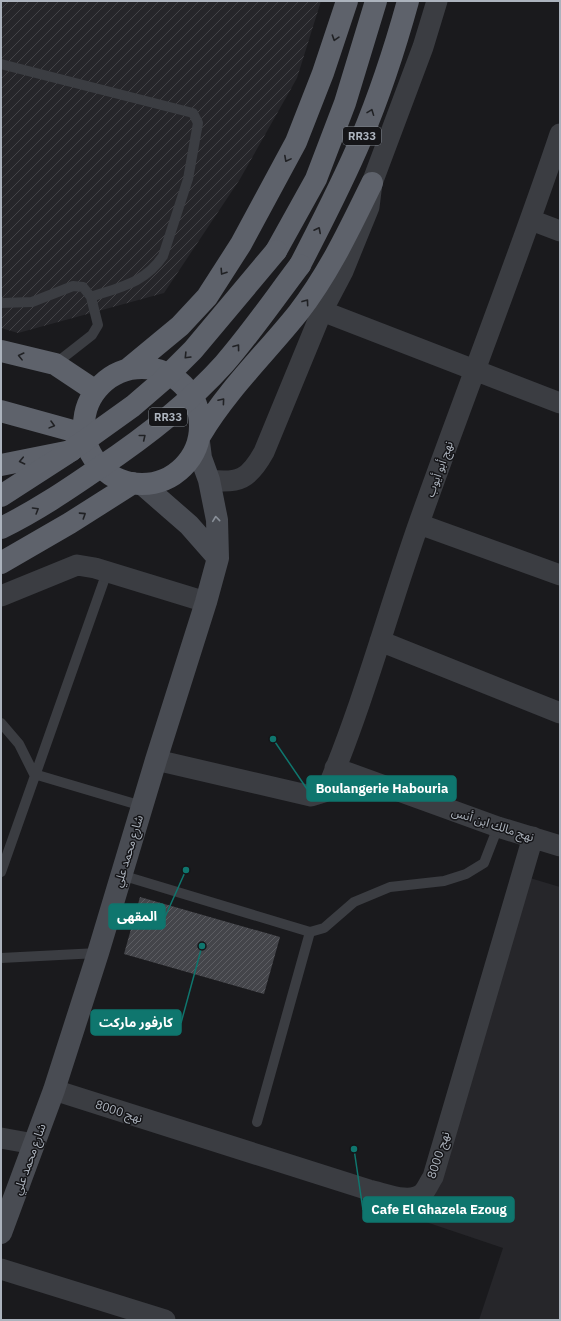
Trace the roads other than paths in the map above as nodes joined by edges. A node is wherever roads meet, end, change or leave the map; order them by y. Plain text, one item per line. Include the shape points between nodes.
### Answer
1 (346, 1) edge
2 (376, 1) edge
3 (408, 1) edge
4 (437, 1) edge
5 (1, 64) edge
6 (560, 134) edge
7 (372, 183) junction
8 (531, 220) junction
9 (560, 231) edge
10 (91, 297) junction
11 (1, 303) edge
12 (322, 311) junction
13 (1, 351) edge
14 (55, 364) junction
15 (128, 369) junction
16 (475, 371) junction
17 (94, 390) junction
18 (560, 403) edge
19 (1, 411) edge
20 (200, 438) junction
21 (86, 441) junction
22 (1, 465) edge
23 (209, 480) junction
24 (137, 484) junction
25 (1, 496) edge
26 (419, 524) junction
27 (1, 528) edge
28 (218, 558) junction
29 (1, 563) edge
30 (107, 572) junction
31 (560, 575) edge
32 (1, 596) edge
33 (206, 602) junction
34 (380, 641) junction
35 (560, 713) edge
36 (1, 723) edge
37 (156, 760) junction
38 (336, 768) junction
39 (34, 774) junction
40 (142, 806) junction
41 (498, 828) junction
42 (533, 837) junction
43 (560, 846) edge
44 (1, 872) edge
45 (121, 875) junction
46 (310, 932) junction
47 (98, 953) junction
48 (1, 958) edge
49 (54, 1090) junction
50 (257, 1122) dead end
51 (1, 1138) edge
52 (34, 1144) junction
53 (3, 1221) edge
54 (1, 1270) edge
55 (165, 1320) edge

1 -> 15 highway via 323,73 296,142 241,244 207,297 180,326
2 -> 25 highway, RR33, bridge via 345,103 316,179 276,251 193,350 162,382 72,450
27 -> 3 highway, RR33, bridge via 35,512 132,446 175,412 224,364 300,265 331,204 361,139 394,53
4 - 7 street via 423,47
5 - 10 lane via 194,113 198,123 188,179 163,256 141,279
6 - 8 street, نهج أبو أيوب
7 - 12 street via 369,207 343,271
20 -> 7 highway via 216,409 298,313 324,278
8 - 9 street
8 - 16 street, نهج أبو أيوب
10 - 11 lane via 83,287 73,286 32,302
10 - 14 lane via 98,325 92,335
12 - 16 street
12 - 23 street via 255,469 241,479 225,482
14 -> 13 highway
14 - 17 highway
15 - 17 highway via 113,375
15 - 20 highway via 144,367 160,370 183,384 196,402 200,417
16 - 18 street
16 - 26 street, نهج أبو أيوب
17 - 21 highway via 84,420
19 -> 21 highway
20 - 23 main road, شارع محمد علي via 201,458
20 - 24 highway via 191,459 177,473 161,481
21 -> 22 highway
21 - 24 highway via 95,460 106,471 118,479
28 -> 23 main road, شارع محمد علي via 217,520
24 - 28 main road via 189,525
29 -> 24 highway
26 - 31 street
26 - 34 street, نهج أبو أيوب
28 - 33 main road, شارع محمد علي
30 - 32 street via 77,565
30 - 33 street
30 - 39 lane
33 - 37 main road, شارع محمد علي
34 - 35 street
34 - 38 street, نهج أبو أيوب
36 - 39 lane via 19,744
37 - 38 street, نهج أبو أيوب via 311,796 324,792
37 - 40 main road, شارع محمد علي
38 - 41 street, نهج مالك ابن أنس
39 - 40 lane
39 - 44 lane
40 - 45 main road, شارع محمد علي
41 - 42 street, نهج مالك ابن أنس
41 - 46 lane via 484,863 466,874 444,881 390,887 354,902 324,928
42 - 43 street, نهج مالك ابن أنس
42 - 49 street, نهج 8000 via 433,1176 423,1192 415,1198 369,1190
45 - 46 lane
45 - 47 main road, شارع محمد علي
46 - 50 lane
47 - 48 lane
47 - 49 main road, شارع محمد علي
49 - 52 main road, شارع محمد علي
51 - 52 street
52 - 53 main road, شارع محمد علي
54 - 55 street

